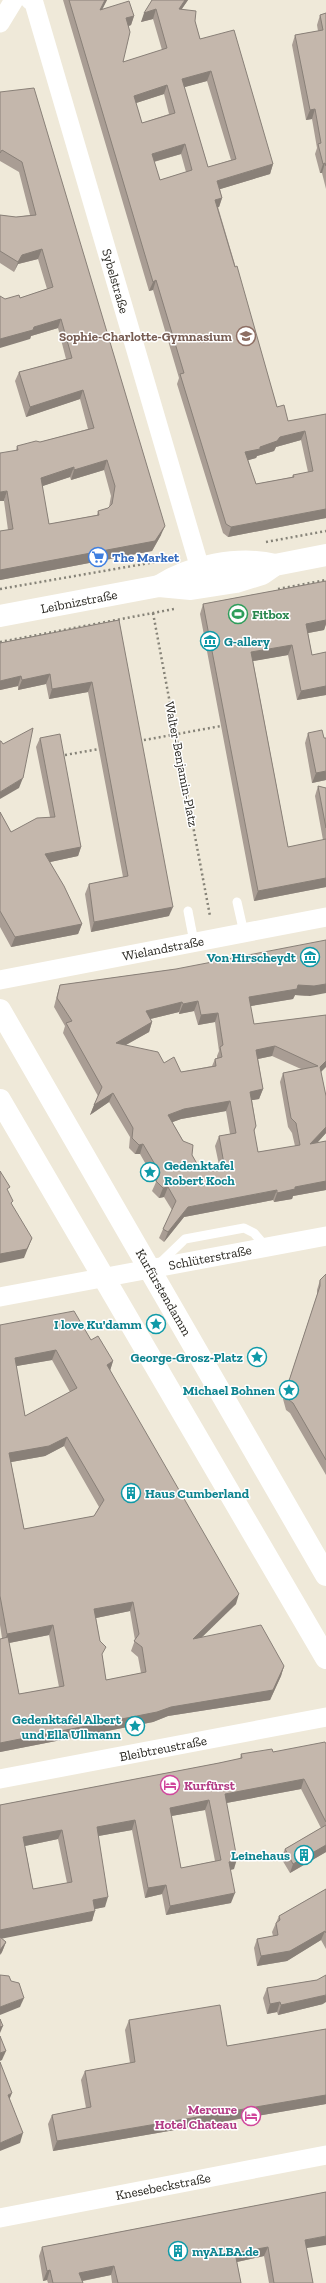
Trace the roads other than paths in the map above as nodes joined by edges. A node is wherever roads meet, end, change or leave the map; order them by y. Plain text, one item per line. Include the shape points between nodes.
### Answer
1 (14, 0) edge
2 (30, 0) edge
3 (1, 18) edge
4 (326, 555) edge
5 (203, 578) junction
6 (0, 616) edge
7 (237, 902) dead end
8 (188, 911) dead end
9 (326, 917) edge
10 (244, 933) junction
11 (194, 942) junction
12 (0, 980) edge
13 (0, 1010) edge
14 (0, 1100) edge
15 (326, 1236) edge
16 (153, 1268) junction
17 (104, 1278) junction
18 (0, 1297) edge
19 (326, 1575) edge
20 (326, 1658) edge
21 (326, 1717) edge
22 (0, 1779) edge
23 (326, 2155) edge
24 (0, 2218) edge

1 - 3 street
2 - 5 street, Sybelstraße via 34,3
4 - 5 main road, Leibnizstraße via 275,565 250,579
5 - 6 main road, Leibnizstraße via 191,589 159,586
7 - 10 lane
8 - 11 lane
9 - 10 street, Wielandstraße
10 - 11 street, Wielandstraße
11 - 12 street, Wielandstraße
13 - 16 main road, Kurfürstendamm
14 - 17 main road
15 - 16 street, Schlüterstraße
16 - 17 street, Schlüterstraße
16 - 19 main road, Kurfürstendamm
17 - 18 street, Schlüterstraße
17 - 20 main road
21 - 22 street, Bleibtreustraße
23 - 24 street, Knesebeckstraße

